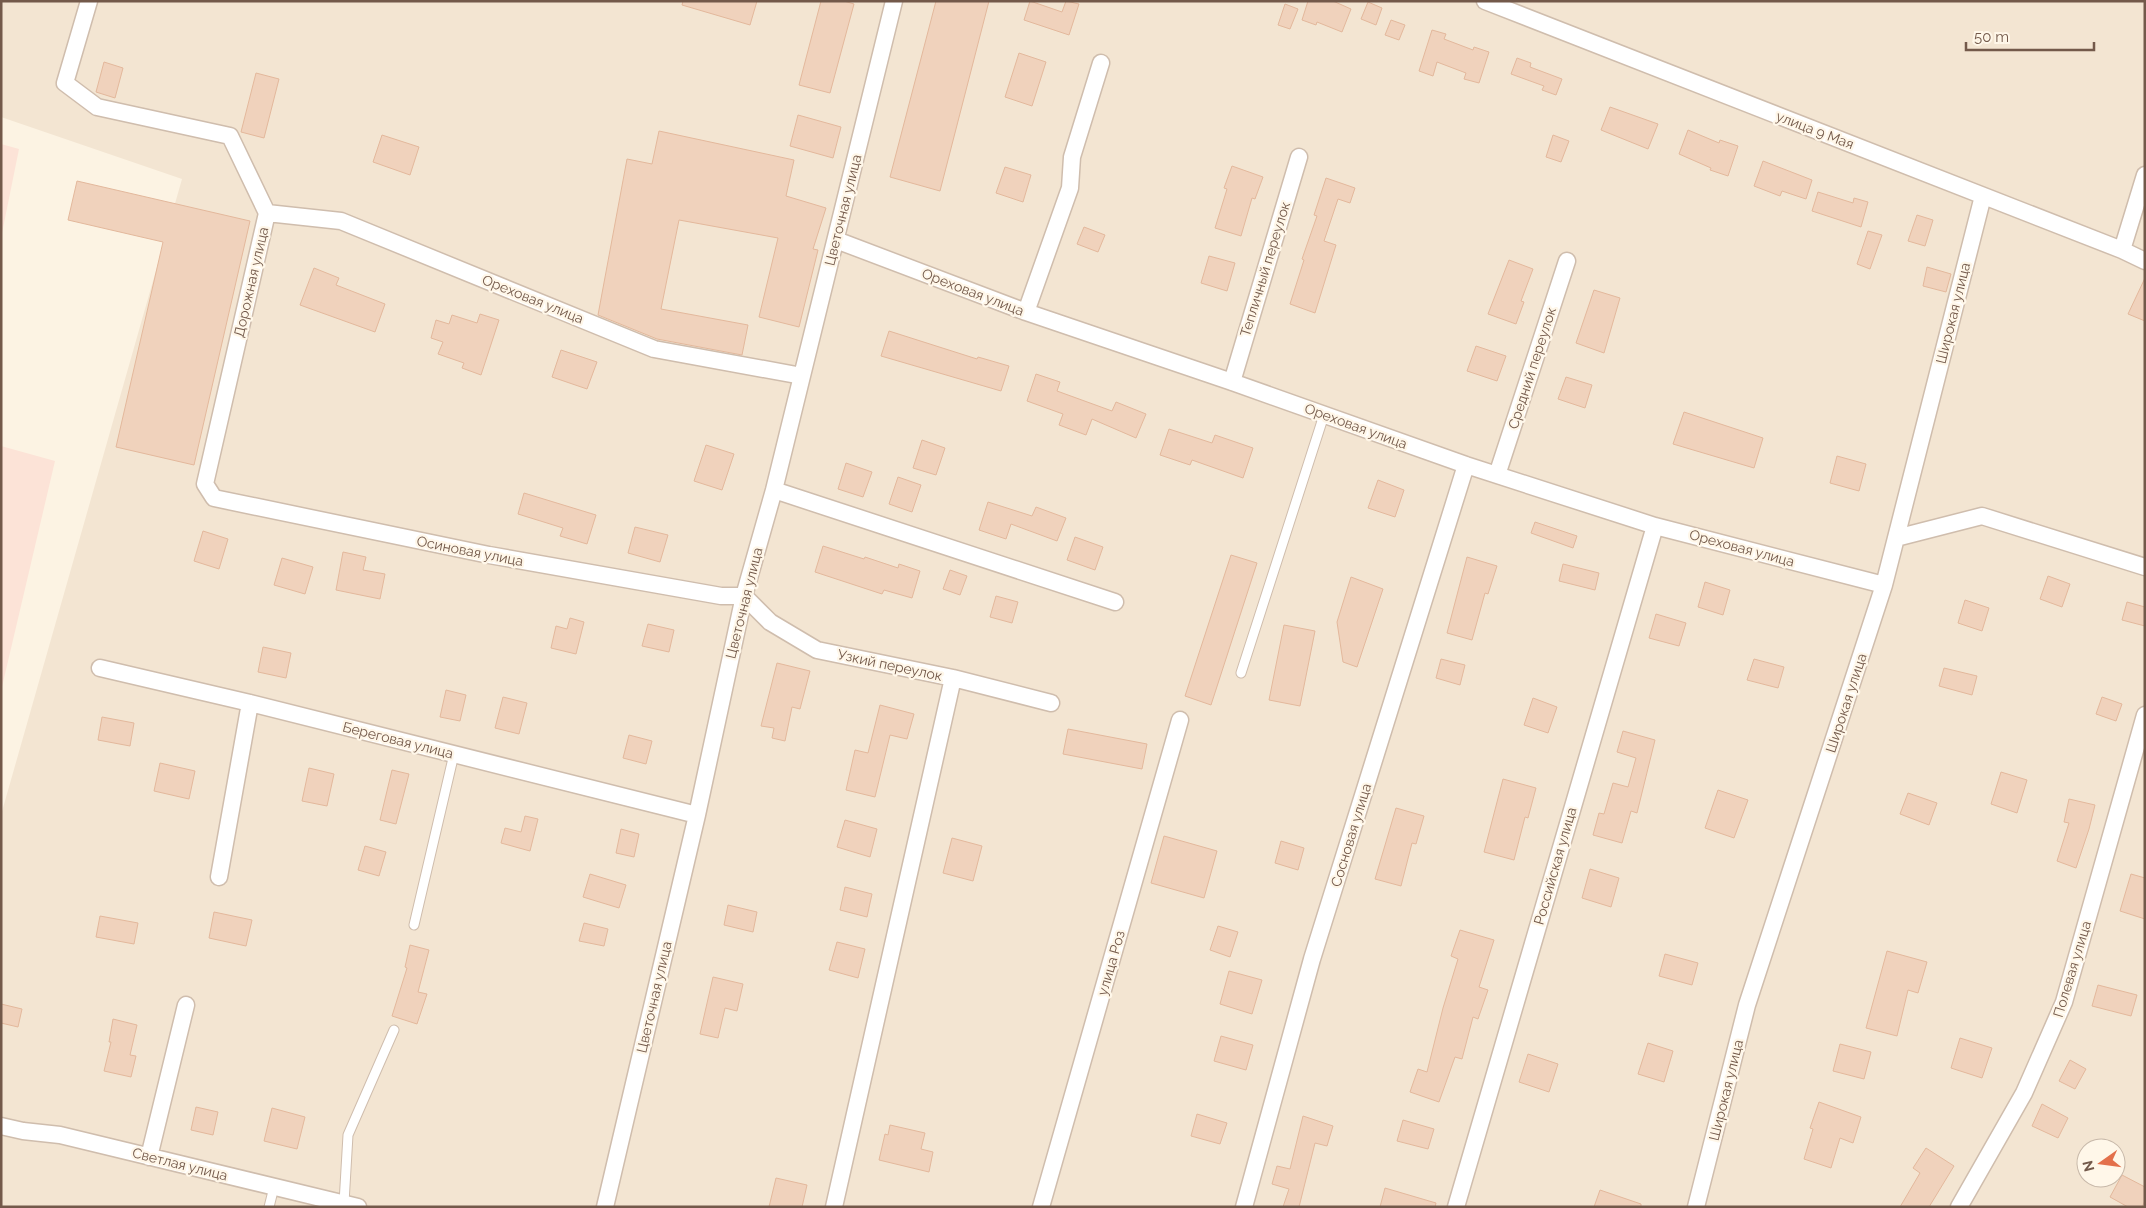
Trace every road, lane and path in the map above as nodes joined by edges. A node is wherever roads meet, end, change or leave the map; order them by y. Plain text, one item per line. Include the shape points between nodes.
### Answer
1 (90, 1) edge
2 (894, 1) edge
3 (1485, 1) edge
4 (1101, 63) dead end
5 (1299, 157) dead end
6 (2145, 175) edge
7 (1983, 196) junction
8 (267, 212) junction
9 (836, 240) junction
10 (2122, 250) junction
11 (1566, 261) dead end
12 (2145, 261) edge
13 (1026, 312) junction
14 (802, 376) junction
15 (1232, 382) junction
16 (1324, 415) junction
17 (1466, 466) junction
18 (1496, 476) junction
19 (205, 484) joint
20 (774, 490) junction
21 (1655, 526) junction
22 (1896, 538) junction
23 (2145, 566) edge
24 (1884, 585) junction
25 (744, 596) junction
26 (1115, 602) dead end
27 (100, 668) dead end
28 (1241, 673) dead end
29 (953, 678) junction
30 (250, 703) junction
31 (1051, 703) dead end
32 (2145, 715) edge
33 (1180, 720) dead end
34 (454, 754) junction
35 (697, 815) junction
36 (219, 877) dead end
37 (414, 925) dead end
38 (186, 1005) dead end
39 (394, 1030) dead end
40 (1, 1126) edge
41 (149, 1157) junction
42 (274, 1187) junction
43 (351, 1205) edge
44 (269, 1207) edge
45 (606, 1207) edge
46 (834, 1207) edge
47 (1041, 1207) edge
48 (1244, 1207) edge
49 (1456, 1207) edge
50 (1696, 1207) edge
51 (1959, 1207) edge

1 - 8 street, Дорожная улица via 65,83 98,107 230,136
2 - 9 street, Цветочная улица
3 - 7 street, улица 9 Мая
4 - 13 street via 1072,157 1070,188
5 - 15 street, Тепличный переулок
6 - 10 street
7 - 10 street, улица 9 Мая
7 - 22 street, Широкая улица
8 - 14 street, Ореховая улица via 341,221 654,349
8 - 19 street, Дорожная улица
9 - 13 street, Ореховая улица
9 - 14 street, Цветочная улица
10 - 12 street, улица 9 Мая
11 - 18 street, Средний переулок
13 - 15 street, Ореховая улица
14 - 20 street, Цветочная улица
15 - 16 street, Ореховая улица
16 - 17 street, Ореховая улица
16 - 28 lane
17 - 18 street, Ореховая улица
17 - 48 street, Сосновая улица via 1312,958
18 - 21 street, Ореховая улица
19 - 25 street, Осиновая улица via 214,498 318,521 721,596
20 - 25 street, Цветочная улица
20 - 26 street
21 - 24 street, Ореховая улица
21 - 49 street, Российская улица
22 - 23 street via 1982,516
22 - 24 street, Широкая улица
24 - 50 street, Широкая улица via 1748,1005
25 - 29 street, Узкий переулок via 770,622 817,650
25 - 35 street, Цветочная улица
27 - 30 street, Береговая улица
29 - 31 street, Узкий переулок
29 - 46 street
30 - 34 street, Береговая улица
30 - 36 street
32 - 51 street, Полевая улица via 2064,1002 2024,1093
33 - 47 street, улица Роз
34 - 35 street, Береговая улица
34 - 37 lane
35 - 45 street, Цветочная улица
38 - 41 street
39 - 43 lane via 348,1135
40 - 41 street, Светлая улица via 60,1135
41 - 42 street, Светлая улица
42 - 43 street, Светлая улица
42 - 44 lane

